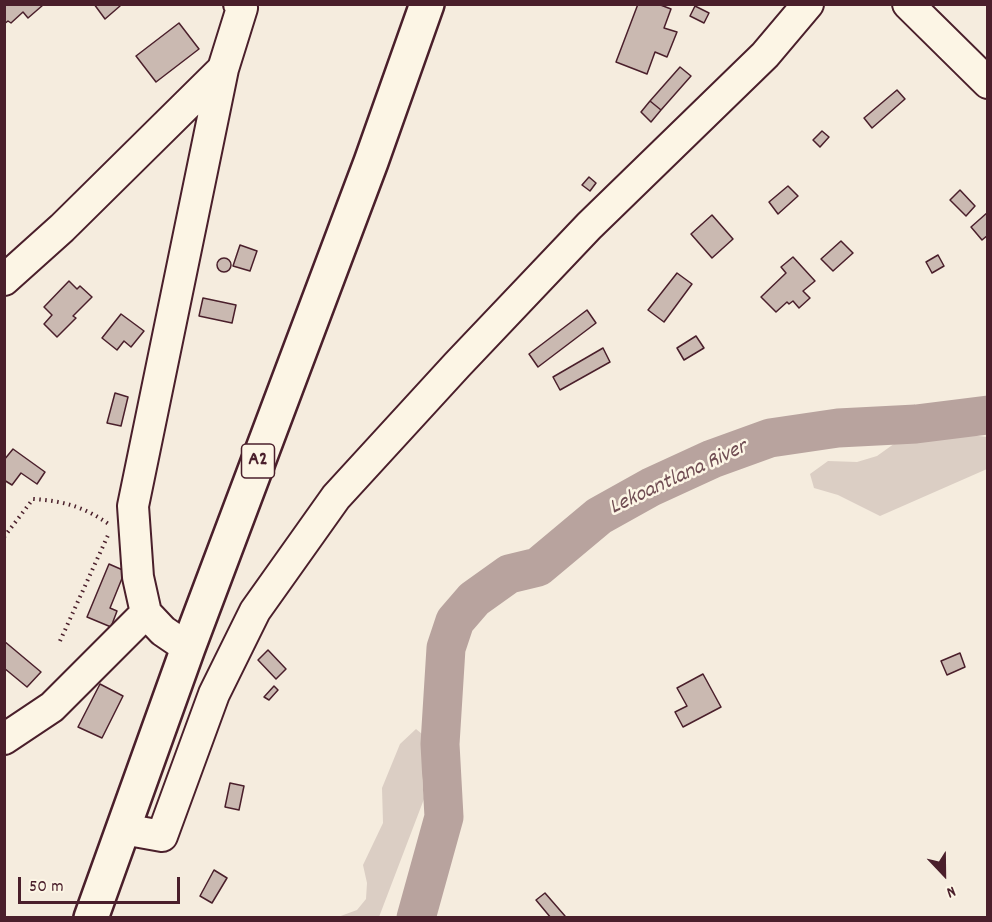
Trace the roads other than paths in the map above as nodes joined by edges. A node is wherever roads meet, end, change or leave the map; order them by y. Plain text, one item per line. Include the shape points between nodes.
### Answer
1 (427, 4) edge
2 (808, 4) edge
3 (908, 4) edge
4 (241, 6) edge
5 (223, 69) junction
6 (987, 82) edge
7 (4, 280) edge
8 (146, 613) junction
9 (188, 648) junction
10 (4, 739) edge
11 (123, 829) junction
12 (91, 918) edge

1 - 9 main road, A2
2 - 11 street via 765,55 589,226 336,497 255,611 214,694 162,836
3 - 6 street
4 - 5 street
5 - 7 street
5 - 8 street via 134,506 138,577
8 - 9 street
8 - 10 street via 52,707
9 - 11 main road, A2
11 - 12 main road, A2

